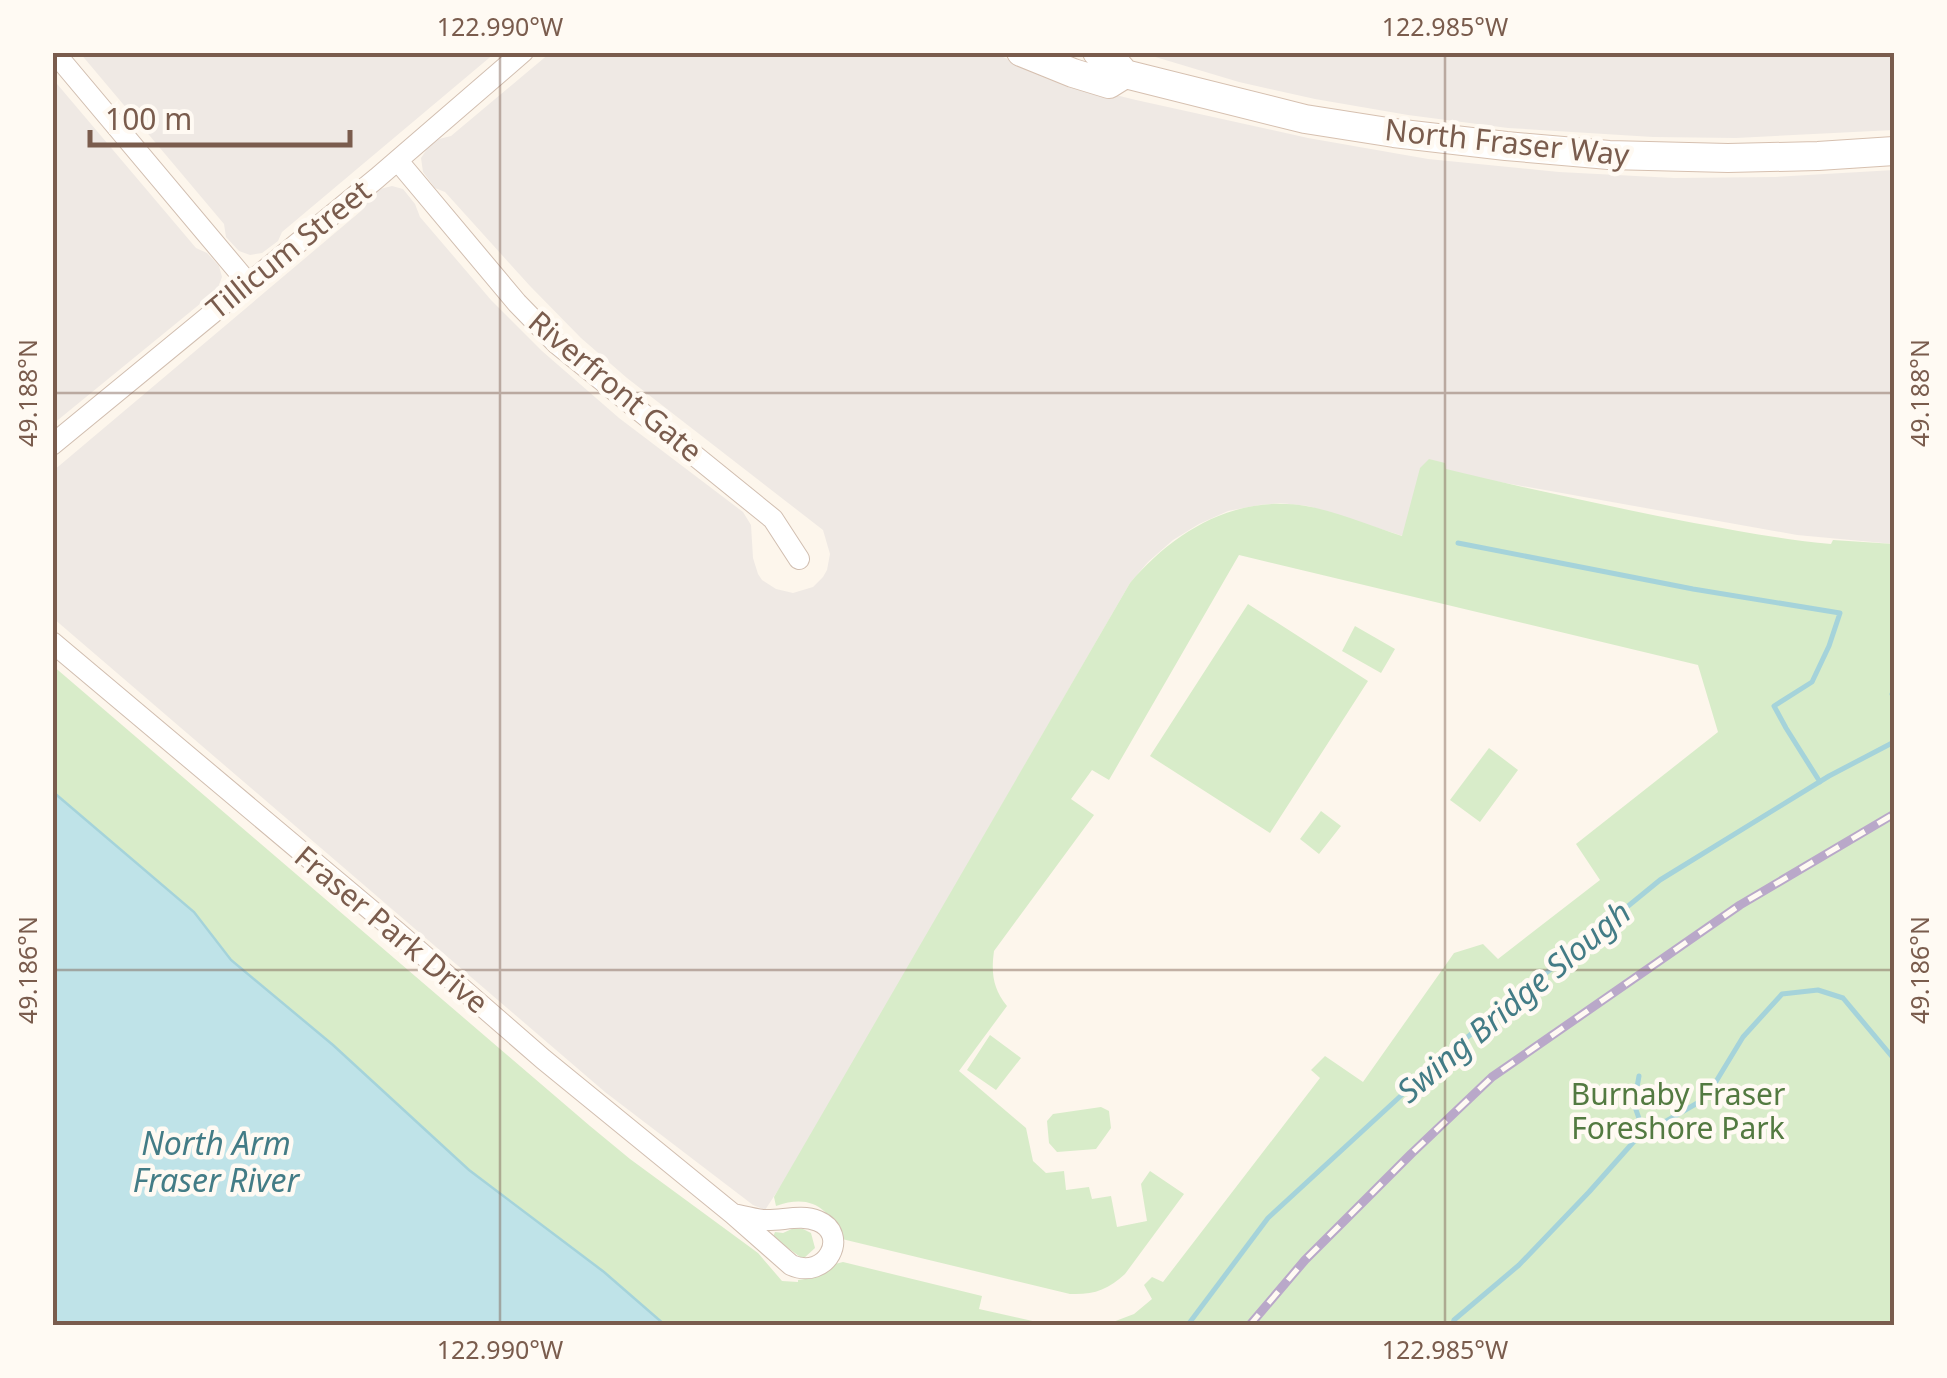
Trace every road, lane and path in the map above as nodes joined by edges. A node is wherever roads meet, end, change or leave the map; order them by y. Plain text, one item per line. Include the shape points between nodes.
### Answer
1 (54, 52) edge
2 (524, 52) edge
3 (1021, 52) edge
4 (1096, 52) edge
5 (1125, 74) junction
6 (1894, 151) edge
7 (398, 160) junction
8 (248, 283) junction
9 (52, 445) edge
10 (799, 560) dead end
11 (52, 642) edge
12 (733, 1214) dead end

1 - 8 street
2 - 7 street, Tillicum Street
3 - 5 street, North Fraser Way via 1109,84
4 - 5 street, North Fraser Way
5 - 6 street, North Fraser Way via 1304,119 1490,144 1728,158
7 - 8 street, Tillicum Street
7 - 10 street, Riverfront Gate via 557,344 773,519
8 - 9 street, Tillicum Street
11 - 12 street, Fraser Park Drive

